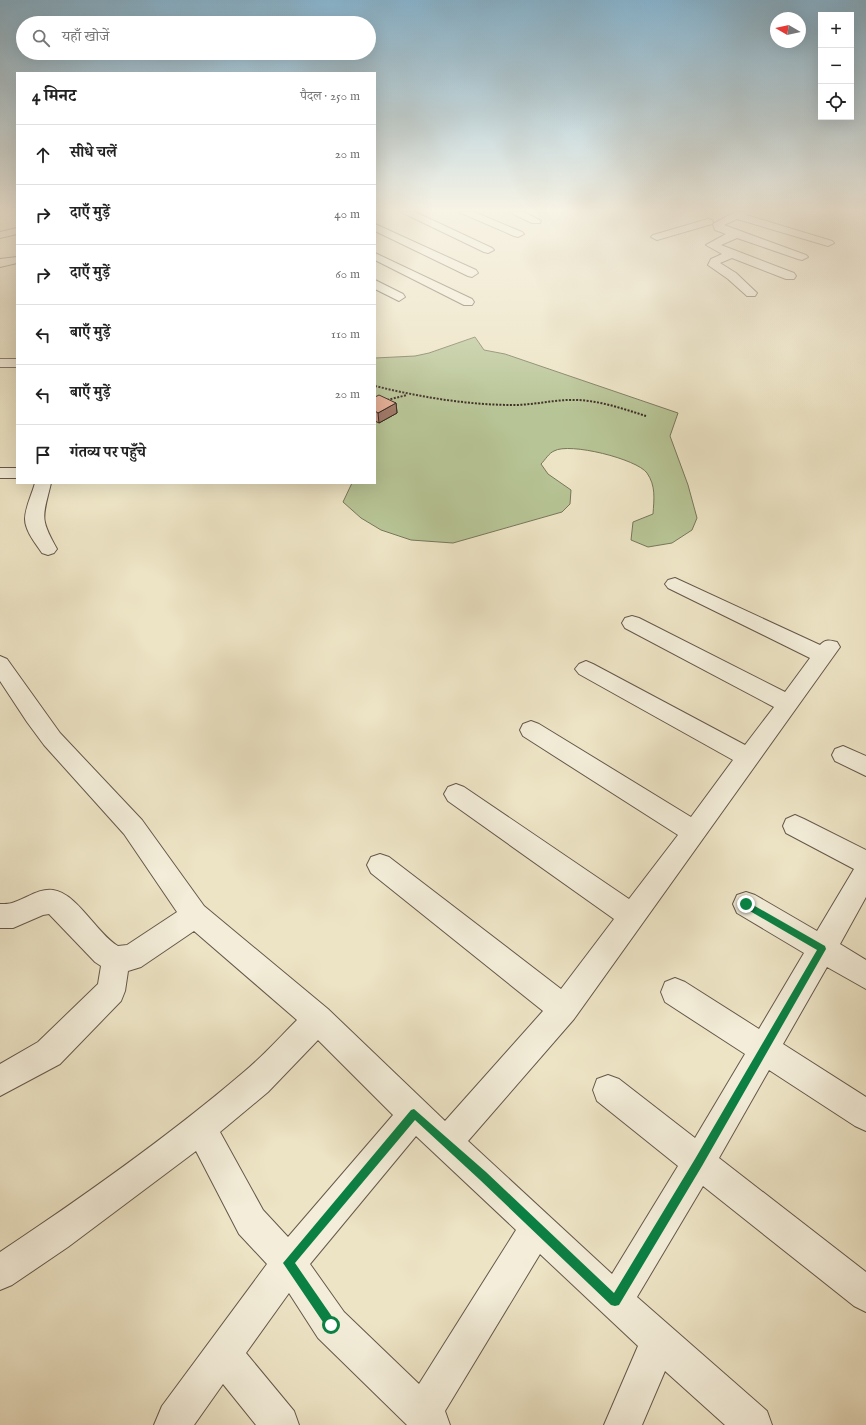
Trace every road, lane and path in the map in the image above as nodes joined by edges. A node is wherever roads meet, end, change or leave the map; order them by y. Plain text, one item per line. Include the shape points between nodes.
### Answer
1 (420, 278) edge
2 (735, 278) edge
3 (376, 285) edge
4 (751, 293) dead end
5 (399, 297) dead end
6 (468, 302) dead end
7 (16, 362) edge
8 (0, 363) edge
9 (376, 386) edge
10 (408, 395) junction
11 (386, 400) edge
12 (646, 416) dead end
13 (0, 473) edge
14 (16, 473) edge
15 (43, 484) edge
16 (48, 549) dead end
17 (675, 584) dead end
18 (632, 623) dead end
19 (0, 664) edge
20 (586, 669) dead end
21 (788, 704) junction
22 (531, 730) dead end
23 (843, 755) dead end
24 (749, 758) junction
25 (866, 767) edge
26 (456, 794) dead end
27 (795, 826) dead end
28 (694, 832) junction
29 (866, 863) edge
30 (380, 865) dead end
31 (866, 873) edge
32 (746, 904) dead end
33 (195, 915) junction
34 (0, 916) edge
35 (632, 917) junction
36 (822, 949) junction
37 (116, 959) junction
38 (866, 975) edge
39 (675, 992) dead end
40 (564, 1009) junction
41 (318, 1019) junction
42 (764, 1049) junction
43 (0, 1081) edge
44 (608, 1090) dead end
45 (414, 1114) junction
46 (866, 1115) edge
47 (201, 1128) junction
48 (447, 1142) junction
49 (699, 1162) junction
50 (538, 1228) junction
51 (288, 1263) junction
52 (0, 1272) edge
53 (866, 1294) edge
54 (615, 1301) junction
55 (660, 1342) junction
56 (222, 1354) junction
57 (426, 1419) edge
58 (738, 1420) edge
59 (173, 1425) edge
60 (280, 1425) edge
61 (623, 1425) edge

1 - 6 street
2 - 4 street
3 - 5 street
7 - 8 street
9 - 10 path
10 - 11 path
10 - 12 path via 516,405 578,400
13 - 14 street
15 - 16 street via 34,519
17 - 21 street via 827,652
18 - 21 street
19 - 33 street via 52,739 133,827
20 - 24 street
21 - 24 street
22 - 28 street
23 - 25 street
24 - 28 street
26 - 35 street
27 - 29 street
28 - 35 street
30 - 40 street
31 - 36 street
32 - 36 street
33 - 37 street via 131,958
33 - 41 street
34 - 37 street via 13,916 40,903 53,902 105,953
35 - 40 street
36 - 38 street
36 - 42 street
37 - 43 street via 111,991 49,1053
39 - 42 street
40 - 48 street
41 - 45 street
41 - 47 street via 257,1081
42 - 46 street
42 - 49 street
44 - 49 street
45 - 48 street
45 - 51 street
47 - 51 street via 251,1222
47 - 52 street via 56,1235
48 - 50 street
49 - 53 street
49 - 54 street
50 - 54 street
50 - 57 street
51 - 56 street
51 - 57 street via 331,1325
54 - 55 street
55 - 58 street via 701,1377
55 - 61 street
56 - 59 street
56 - 60 street

